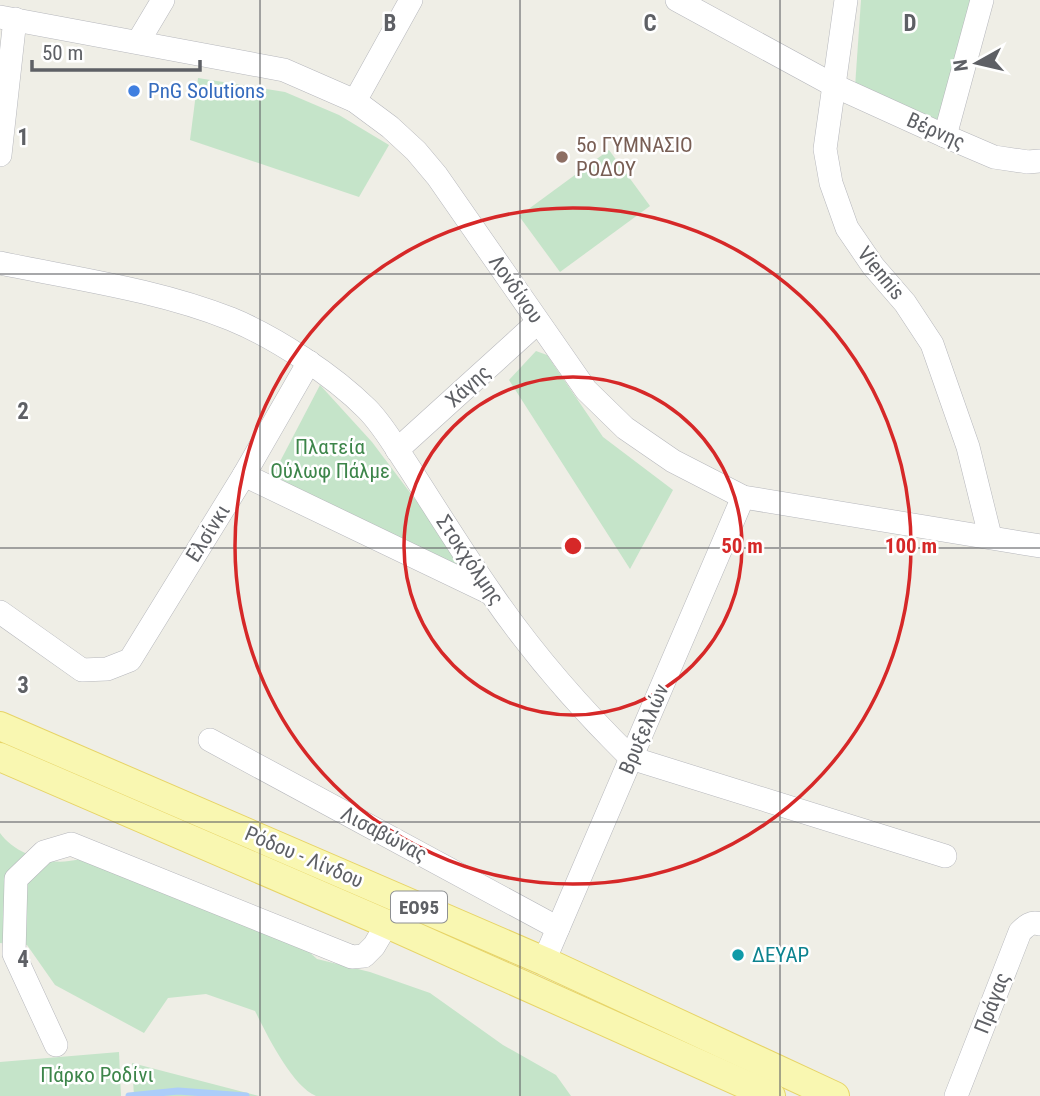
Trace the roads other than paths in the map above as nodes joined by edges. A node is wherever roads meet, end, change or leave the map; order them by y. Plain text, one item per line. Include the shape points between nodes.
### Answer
1 (163, 0) edge
2 (411, 0) edge
3 (677, 0) edge
4 (846, 0) edge
5 (982, 0) edge
6 (8, 18) edge
7 (138, 42) junction
8 (835, 86) junction
9 (355, 101) junction
10 (945, 136) junction
11 (0, 155) edge
12 (1040, 161) edge
13 (0, 262) edge
14 (538, 321) junction
15 (309, 362) junction
16 (397, 450) junction
17 (244, 475) junction
18 (743, 497) junction
19 (990, 537) junction
20 (1040, 546) edge
21 (491, 594) junction
22 (0, 612) edge
23 (0, 726) edge
24 (210, 740) dead end
25 (0, 757) edge
26 (631, 758) junction
27 (945, 856) dead end
28 (387, 924) junction
29 (1040, 924) edge
30 (558, 928) junction
31 (544, 961) junction
32 (56, 1045) dead end
33 (771, 1096) edge
34 (835, 1096) edge
35 (956, 1096) edge

1 - 7 street
2 - 9 street
3 - 8 street, Βέρνης
4 - 8 street, Viennis
5 - 10 street
6 - 7 street, Λονδίνου
6 - 11 street
7 - 9 street, Λονδίνου via 284,70
8 - 10 street, Βέρνης
8 - 19 street, Viennis via 825,149 846,228 932,344 968,447
9 - 14 street, Λονδίνου via 390,127 438,176
10 - 12 street, Βέρνης via 994,157
13 - 15 street, Στοκχόλμης via 177,300 232,320
14 - 16 street, Χάγης
14 - 18 street, Λονδίνου via 586,390 625,428 673,461
15 - 16 street, Στοκχόλμης via 368,410
15 - 17 street, Ελσίνκι
16 - 21 street, Στοκχόλμης
17 - 21 street
17 - 22 street, Ελσίνκι via 130,660 107,669 82,670
18 - 19 street, Λονδίνου
18 - 26 street, Βρυξελλών
19 - 20 street, Λονδίνου
21 - 26 street, Στοκχόλμης via 543,665
23 - 31 main road, Ρόδου - Λίνδου / ΕΟ95
24 - 30 street, Λισαβώνας
25 - 28 main road, Ρόδου - Λίνδου / ΕΟ95
26 - 27 street, Στοκχόλμης
26 - 30 street, Βρυξελλών
28 - 32 street via 364,956 352,957 71,844 44,852 16,879 14,954
28 - 33 main road, Ρόδου - Λίνδου / ΕΟ95
29 - 35 street, Πράγας via 1027,925 1020,932
30 - 31 street, Βρυξελλών
31 - 34 main road, Ρόδου - Λίνδου / ΕΟ95

